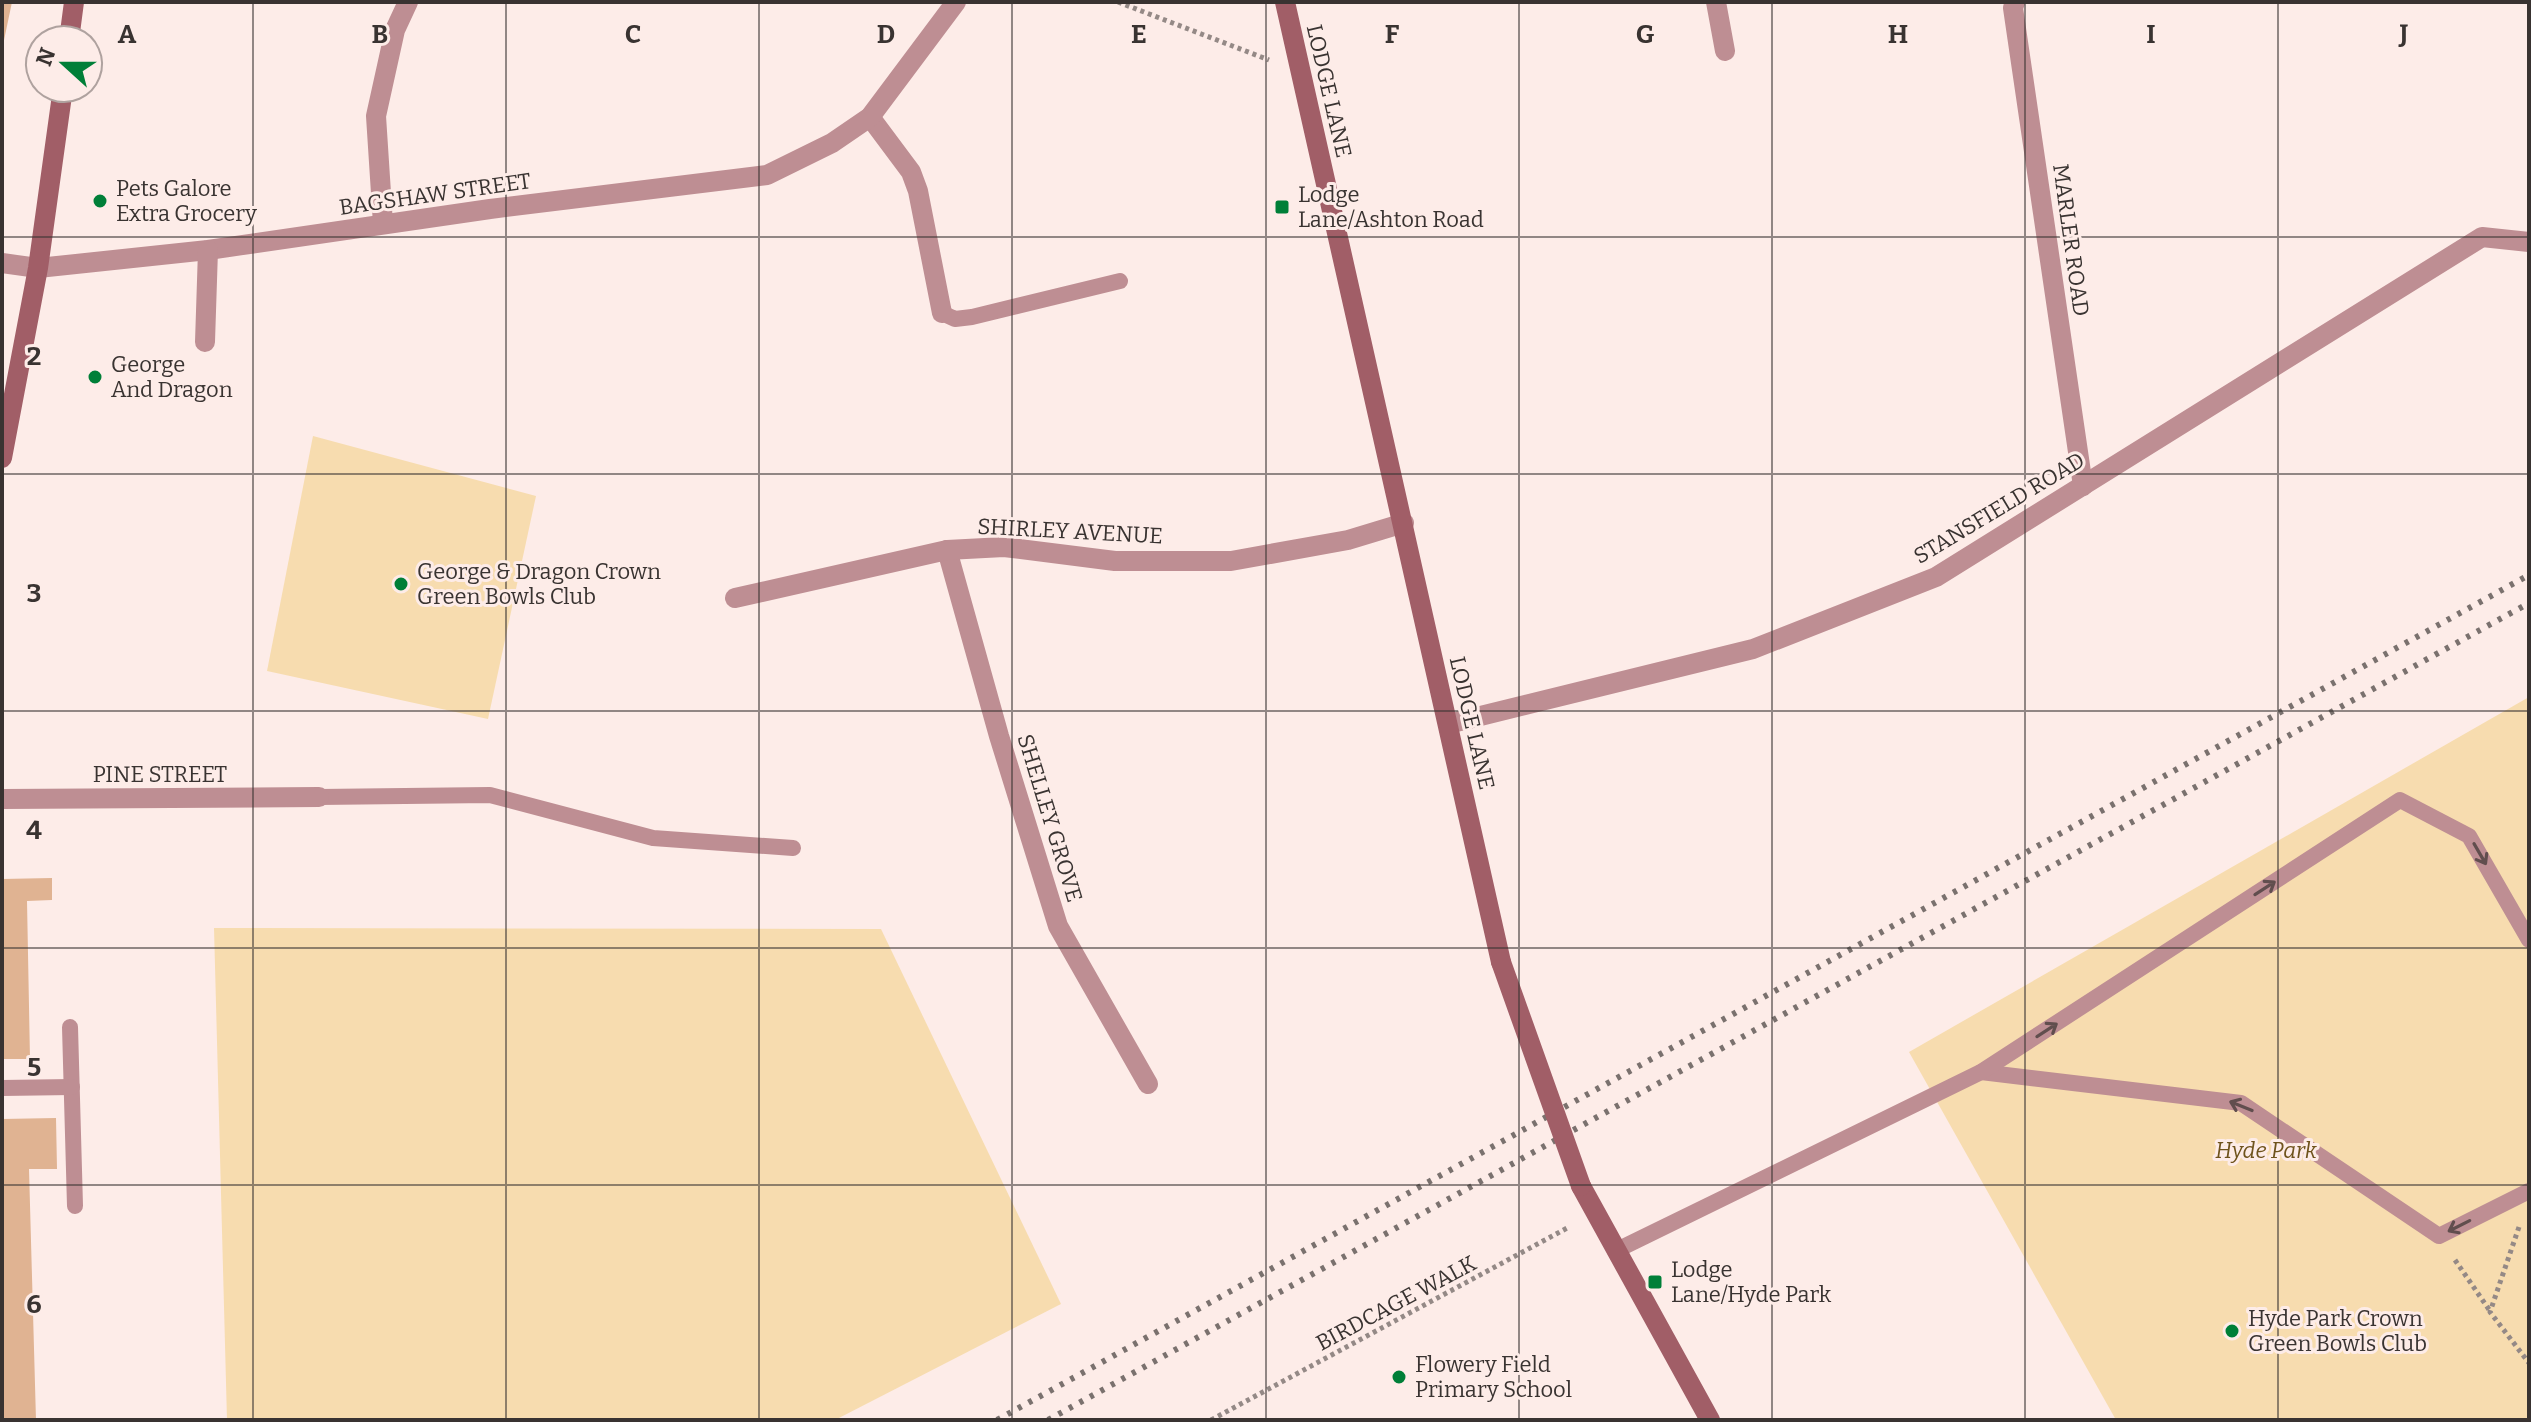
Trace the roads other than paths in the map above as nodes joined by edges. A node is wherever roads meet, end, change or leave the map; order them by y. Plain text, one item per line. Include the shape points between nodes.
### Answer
1 (74, 2) edge
2 (408, 2) edge
3 (956, 2) edge
4 (1285, 2) edge
5 (1716, 2) edge
6 (2015, 2) edge
7 (71, 24) edge
8 (1725, 51) dead end
9 (61, 104) edge
10 (870, 117) junction
11 (383, 224) junction
12 (2529, 242) edge
13 (208, 250) junction
14 (2, 263) edge
15 (38, 268) junction
16 (1120, 281) dead end
17 (942, 313) joint
18 (205, 342) dead end
19 (5, 428) edge
20 (2, 458) edge
21 (2083, 486) junction
22 (1404, 523) junction
23 (947, 550) junction
24 (735, 598) dead end
25 (1448, 724) junction
26 (319, 797) joint
27 (2, 799) edge
28 (793, 848) dead end
29 (2529, 940) edge
30 (70, 1027) dead end
31 (1981, 1072) junction
32 (1148, 1084) dead end
33 (72, 1087) junction
34 (2, 1088) edge
35 (2529, 1191) edge
36 (75, 1206) dead end
37 (1615, 1251) junction
38 (1710, 1420) edge

1 - 7 street
2 - 11 street via 395,30 376,116
3 - 10 street, BAGSHAW STREET
4 - 22 street, LODGE LANE
5 - 8 street
6 - 21 street, MARLER ROAD
9 - 15 street
10 - 11 street, BAGSHAW STREET via 832,143 767,175
10 - 17 street via 911,172 918,191
11 - 13 street, BAGSHAW STREET
12 - 21 street, STANSFIELD ROAD via 2482,237
13 - 15 street, BAGSHAW STREET
13 - 18 street
14 - 15 street, BAGSHAW STREET
15 - 19 street
16 - 17 lane via 972,317 955,319
19 - 20 street
21 - 25 street, STANSFIELD ROAD via 1936,577 1753,649
22 - 23 street, SHIRLEY AVENUE via 1348,540 1231,561 1115,561 1004,547
22 - 25 street, LODGE LANE
23 - 24 street, SHIRLEY AVENUE
23 - 32 street, SHELLEY GROVE via 1058,926
25 - 37 street, LODGE LANE, bridge via 1501,962 1581,1186
26 - 27 street, PINE STREET
26 - 28 lane via 490,795 653,838
31 -> 29 lane via 2400,800 2469,836
30 - 33 lane
35 -> 31 lane via 2439,1236 2241,1103
31 - 37 lane
33 - 34 lane
33 - 36 lane
37 - 38 street, LODGE LANE

